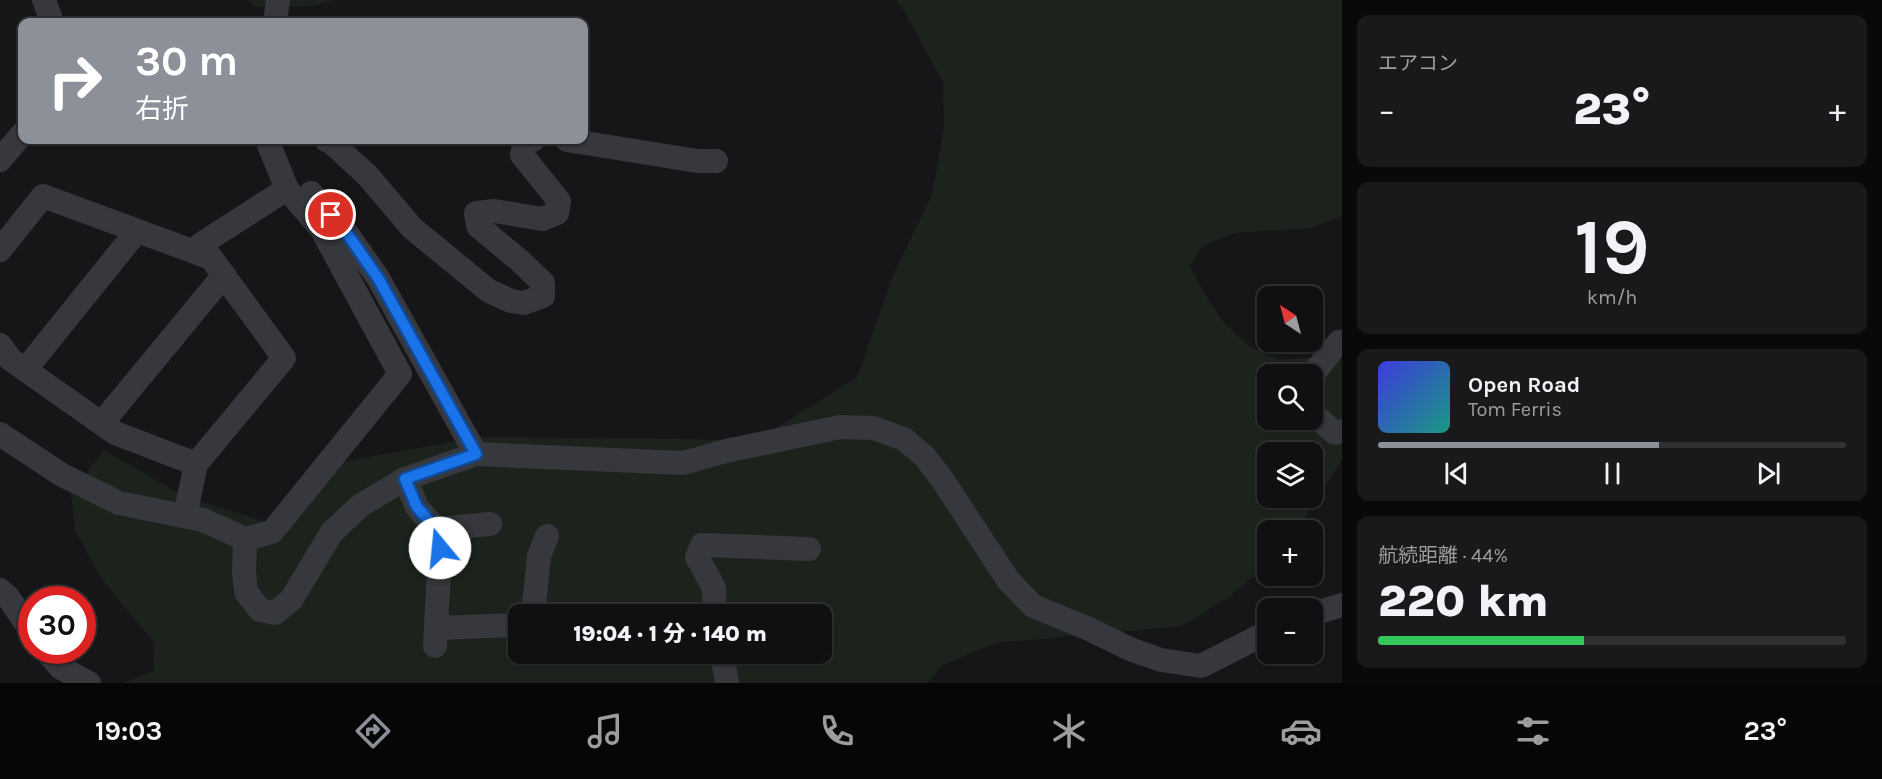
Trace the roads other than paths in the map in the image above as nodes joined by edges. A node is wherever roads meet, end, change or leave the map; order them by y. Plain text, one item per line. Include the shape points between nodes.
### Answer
1 (44, 0) edge
2 (278, 0) edge
3 (51, 18) edge
4 (276, 18) edge
5 (18, 139) edge
6 (588, 143) edge
7 (269, 144) edge
8 (333, 144) edge
9 (524, 144) edge
10 (0, 160) edge
11 (716, 161) dead end
12 (287, 189) junction
13 (137, 231) junction
14 (0, 250) edge
15 (218, 267) junction
16 (1339, 342) dead end
17 (0, 345) edge
18 (1321, 364) edge
19 (25, 370) junction
20 (102, 423) junction
21 (1323, 423) edge
22 (1342, 431) edge
23 (0, 434) edge
24 (476, 454) junction
25 (196, 464) junction
26 (405, 479) junction
27 (185, 516) junction
28 (490, 524) dead end
29 (441, 528) junction
30 (548, 536) dead end
31 (245, 539) junction
32 (809, 549) dead end
33 (0, 591) edge
34 (534, 604) edge
35 (715, 604) edge
36 (1342, 605) edge
37 (1323, 611) edge
38 (18, 612) edge
39 (508, 627) edge
40 (1257, 638) edge
41 (57, 664) edge
42 (724, 664) edge
43 (89, 683) edge
44 (727, 683) edge

1 - 3 street
2 - 4 street
5 - 10 street
6 - 11 street
7 - 12 street
7 - 24 street via 346,232 378,278
8 - 9 street via 368,176 412,228 489,291 524,303 543,296 543,283 478,226 476,213 495,211 542,219 557,213 559,201 522,155
12 - 15 street via 201,244
12 - 31 street via 322,230 400,374 272,532
13 - 14 street via 43,196
13 - 15 street
13 - 19 street
15 - 20 street
15 - 25 street via 284,358
16 - 18 street
17 - 19 street
19 - 20 street
20 - 25 street via 115,433
21 - 22 street via 1335,433
23 - 27 street via 62,476 119,503
24 - 26 street
24 - 40 street via 683,463 840,427 873,428 904,439 926,457 1008,580 1033,606 1130,649 1161,660 1201,666
25 - 27 street
26 - 29 street via 417,507 436,529
26 - 31 street via 361,505 332,532 291,600 275,613 260,610 246,592
27 - 31 street
28 - 29 street
29 - 39 street via 436,637
30 - 34 street via 539,556
32 - 35 street via 702,545 697,557 714,588
33 - 38 street
36 - 37 street
41 - 43 street
42 - 44 street

